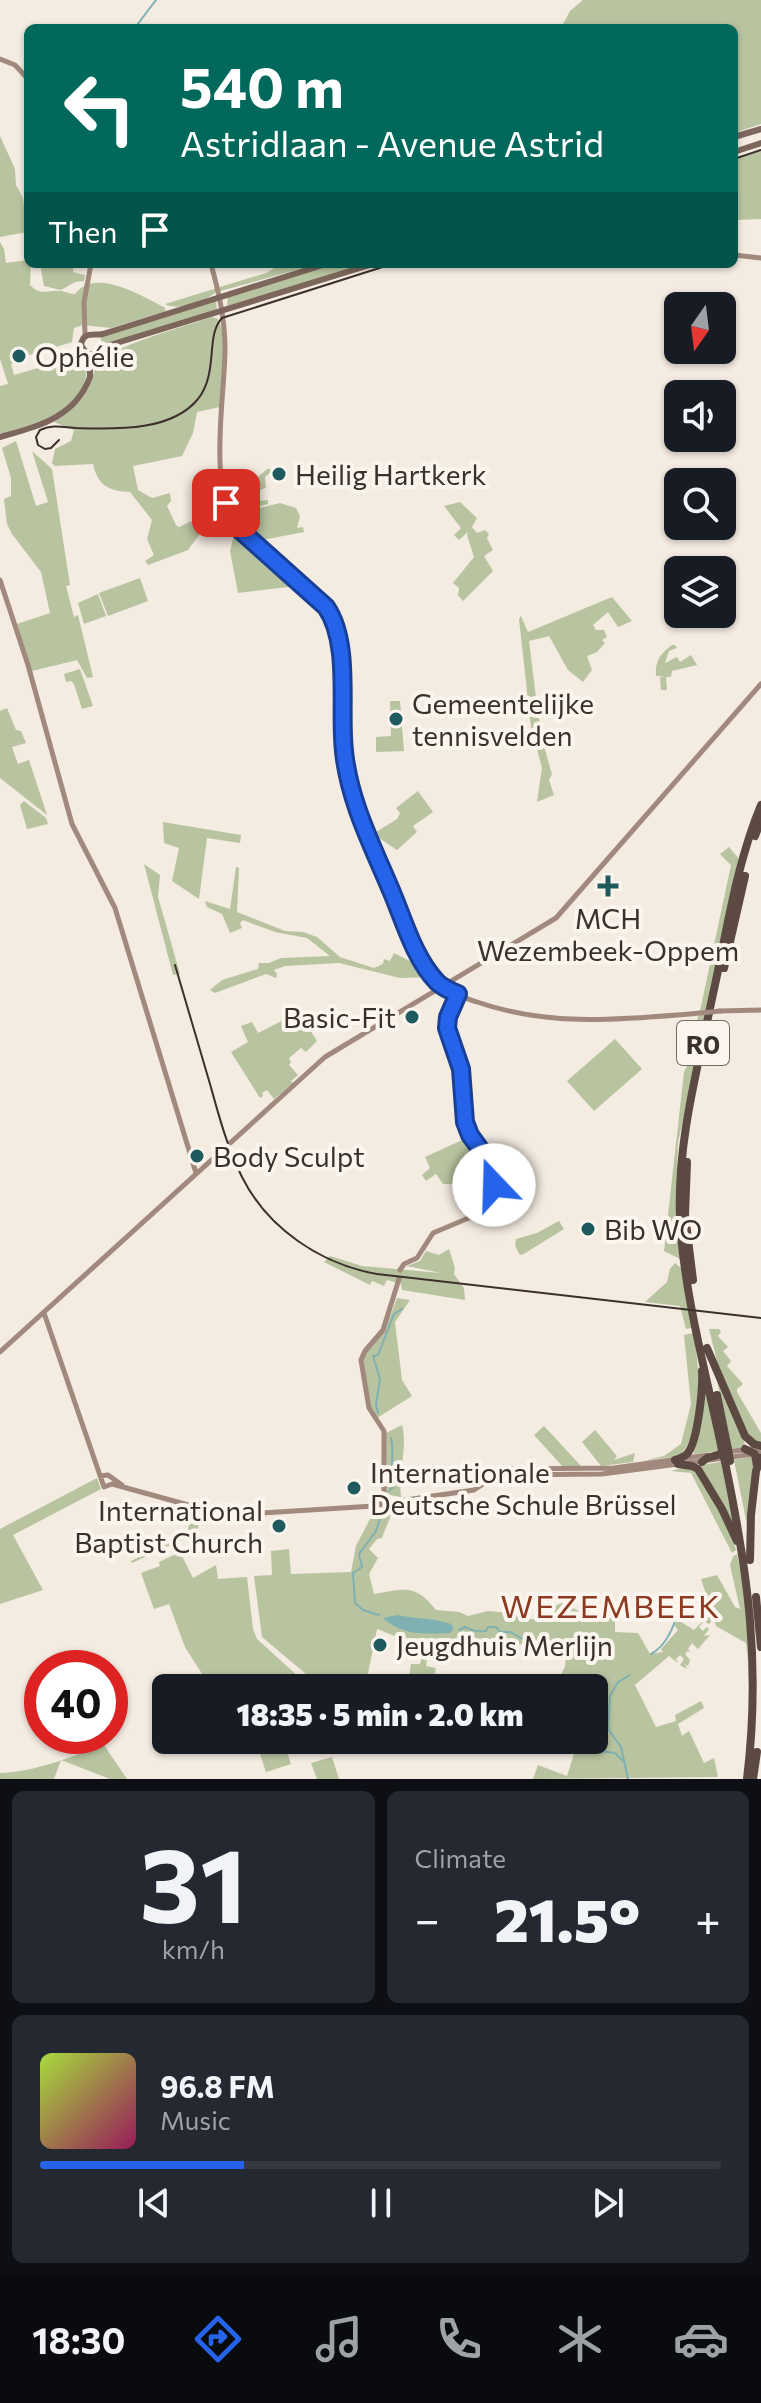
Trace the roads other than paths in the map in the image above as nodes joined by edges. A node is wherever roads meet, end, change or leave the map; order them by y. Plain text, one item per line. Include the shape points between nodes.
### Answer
1 (0, 59) edge
2 (24, 75) edge
3 (761, 129) edge
4 (738, 136) edge
5 (761, 143) edge
6 (738, 151) edge
7 (738, 255) edge
8 (761, 258) edge
9 (90, 268) edge
10 (212, 268) edge
11 (313, 268) edge
12 (360, 268) edge
13 (220, 297) junction
14 (223, 311) junction
15 (86, 322) junction
16 (115, 329) junction
17 (91, 335) junction
18 (119, 343) junction
19 (94, 353) junction
20 (92, 369) junction
21 (90, 377) junction
22 (0, 437) edge
23 (0, 580) edge
24 (761, 684) edge
25 (761, 805) edge
26 (761, 820) edge
27 (443, 987) junction
28 (458, 994) junction
29 (761, 1010) edge
30 (196, 1173) junction
31 (400, 1270) dead end
32 (399, 1279) dead end
33 (44, 1313) junction
34 (31, 1325) junction
35 (48, 1326) junction
36 (705, 1351) junction
37 (0, 1352) edge
38 (745, 1436) junction
39 (691, 1446) junction
40 (745, 1449) junction
41 (759, 1454) edge
42 (726, 1456) junction
43 (698, 1460) junction
44 (677, 1462) junction
45 (100, 1476) junction
46 (703, 1476) junction
47 (127, 1488) junction
48 (383, 1500) junction
49 (746, 1548) junction
50 (761, 1647) edge
51 (761, 1700) edge
52 (750, 1779) edge

1 - 2 street
3 - 4 main road
5 - 6 main road
7 - 8 street
9 - 15 street
10 - 13 street
11 - 13 main road
12 - 14 main road
13 - 14 street
13 - 16 main road
14 - 18 main road
14 - 27 street via 219,422 226,503 240,530 326,607 336,623 349,783 415,948
15 - 16 street via 96,331
15 - 17 street
16 - 17 main road
17 - 19 main road via 102,342
17 - 19 main road via 81,345
18 - 19 main road
18 - 20 main road via 100,353
19 - 20 main road
19 - 21 main road
20 - 21 main road
21 - 22 main road via 62,415
23 - 30 street via 72,824 115,908
24 - 27 street via 561,914
25 - 36 highway, R0 via 732,905 682,1152 681,1241
26 - 36 highway, R0 via 748,860 687,1153 686,1225
27 - 28 street
27 - 30 street via 325,1057
28 - 29 street, bridge via 519,1014 593,1021
28 - 31 street via 447,1028 461,1069 465,1122 491,1164 496,1183 471,1217 432,1234 417,1258
30 - 33 street
32 - 48 street via 383,1330 361,1360 369,1408 384,1431
33 - 34 street
33 - 35 street
34 - 35 street
34 - 37 street
35 - 45 street
36 - 38 highway via 711,1352
36 - 39 highway
36 - 42 highway, R0
38 - 40 highway
38 - 41 highway
39 - 43 highway
39 - 44 highway
40 - 41 highway
40 - 42 highway
41 - 42 street
41 - 49 highway
42 - 43 highway
42 - 49 highway, R0
43 - 44 street
43 - 46 highway
44 - 46 highway via 696,1467
44 - 48 street via 602,1474 501,1474 474,1490
45 - 47 street
45 - 47 street via 104,1487
46 - 49 highway
47 - 48 street via 245,1514
49 - 50 highway, R0
49 - 52 highway, R0 via 756,1684
51 - 52 highway, R0

